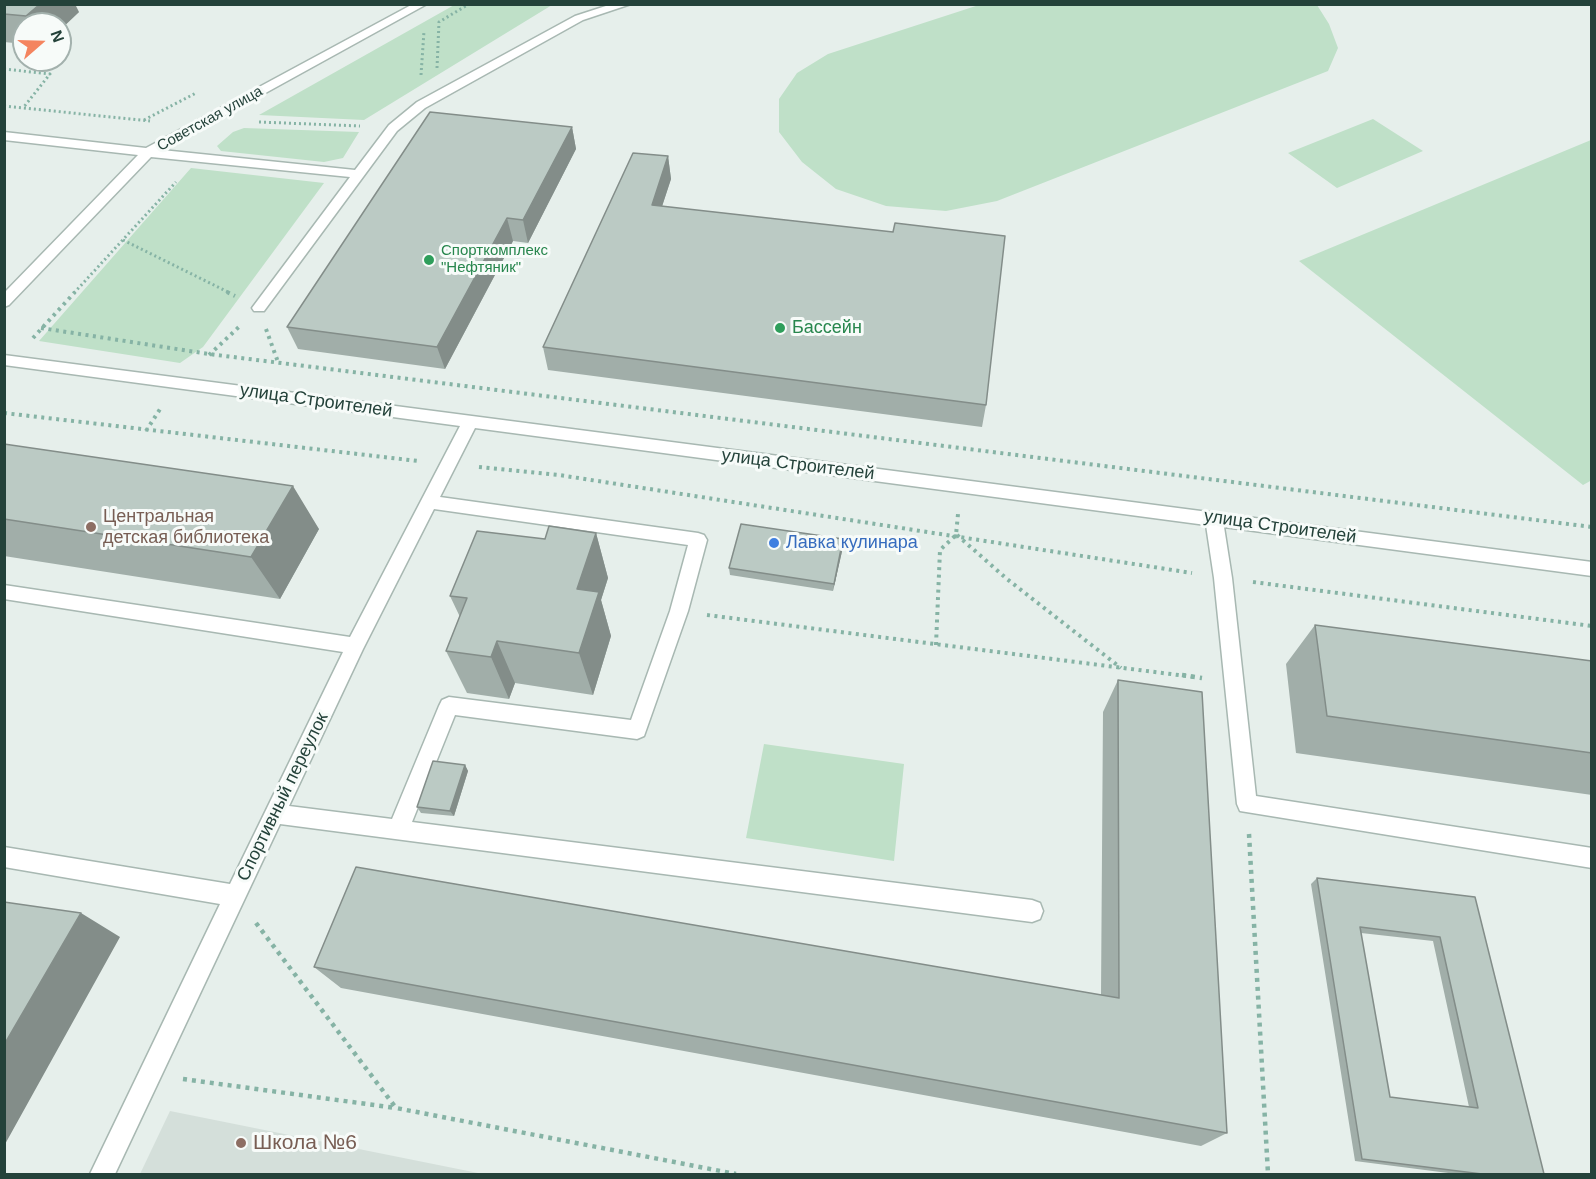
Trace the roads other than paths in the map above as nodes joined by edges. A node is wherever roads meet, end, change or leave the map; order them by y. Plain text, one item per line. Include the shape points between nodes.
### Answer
1 (422, 4) edge
2 (626, 4) edge
3 (4, 136) edge
4 (147, 153) junction
5 (357, 174) junction
6 (4, 302) edge
7 (259, 308) road end
8 (10, 360) edge
9 (470, 422) junction
10 (428, 502) junction
11 (1215, 519) junction
12 (1592, 568) edge
13 (4, 592) edge
14 (355, 646) junction
15 (275, 814) junction
16 (398, 830) junction
17 (4, 857) edge
18 (1592, 858) edge
19 (235, 896) junction
20 (1032, 911) dead end
21 (102, 1174) edge

1 - 4 street, Советская улица
2 - 5 street via 579,18 422,105 393,128
3 - 4 street
4 - 5 street
4 - 6 street, Советская улица
5 - 7 street
8 - 9 street, улица Строителей
9 - 10 street, Спортивный переулок
9 - 11 street, улица Строителей
10 - 14 street, Спортивный переулок
10 - 16 street via 698,540 679,611 637,729 449,706
11 - 12 street, улица Строителей
11 - 18 street via 1247,804
13 - 14 street
14 - 15 street, Спортивный переулок
15 - 16 street
15 - 19 street, Спортивный переулок
16 - 20 street
17 - 19 street
19 - 21 street, Спортивный переулок

